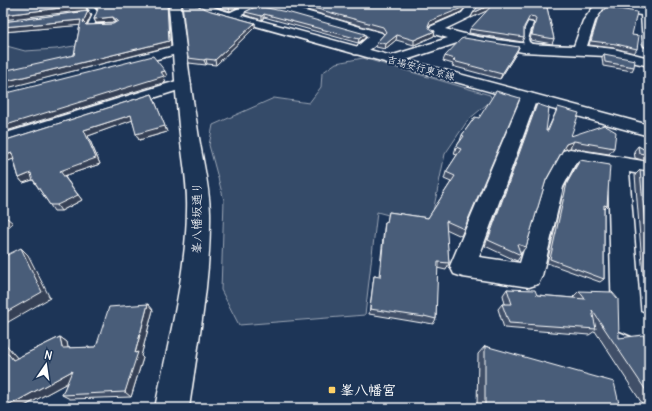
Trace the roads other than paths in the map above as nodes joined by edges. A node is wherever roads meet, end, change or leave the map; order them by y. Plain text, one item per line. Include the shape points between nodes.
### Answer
1 (87, 3) edge
2 (177, 3) edge
3 (195, 3) edge
4 (476, 3) edge
5 (257, 4) edge
6 (599, 4) edge
7 (94, 12) junction
8 (71, 15) edge
9 (231, 16) junction
10 (530, 24) edge
11 (109, 26) edge
12 (460, 38) junction
13 (649, 43) edge
14 (179, 49) junction
15 (535, 49) junction
16 (579, 50) junction
17 (359, 51) junction
18 (392, 60) junction
19 (649, 62) edge
20 (183, 84) junction
21 (3, 94) edge
22 (530, 98) junction
23 (649, 131) edge
24 (3, 140) edge
25 (618, 163) junction
26 (649, 169) edge
27 (649, 329) edge
28 (168, 407) edge

1 - 7 lane
2 - 14 street, 峯八幡坂通り via 175,8
3 - 9 street, 吉場安行東京線
4 - 12 street via 466,15 434,30
5 - 9 street
5 - 17 street via 378,36
6 - 13 street via 647,13
6 - 16 street via 589,21
7 - 8 lane
7 - 11 lane via 96,14 90,27
9 - 17 street, 吉場安行東京線
10 - 15 lane via 524,39
12 - 15 street
12 - 18 street
14 - 20 street, 峯八幡坂通り
14 - 21 street
15 - 16 street
16 - 19 street via 624,55
17 - 18 street, 吉場安行東京線
18 - 22 street, 吉場安行東京線
20 - 24 street
20 - 28 street, 峯八幡坂通り via 198,184 198,238 192,288
22 - 23 street, 吉場安行東京線
22 - 25 street via 463,266 529,276 553,187 570,155
25 - 26 street
25 - 27 street via 626,319

